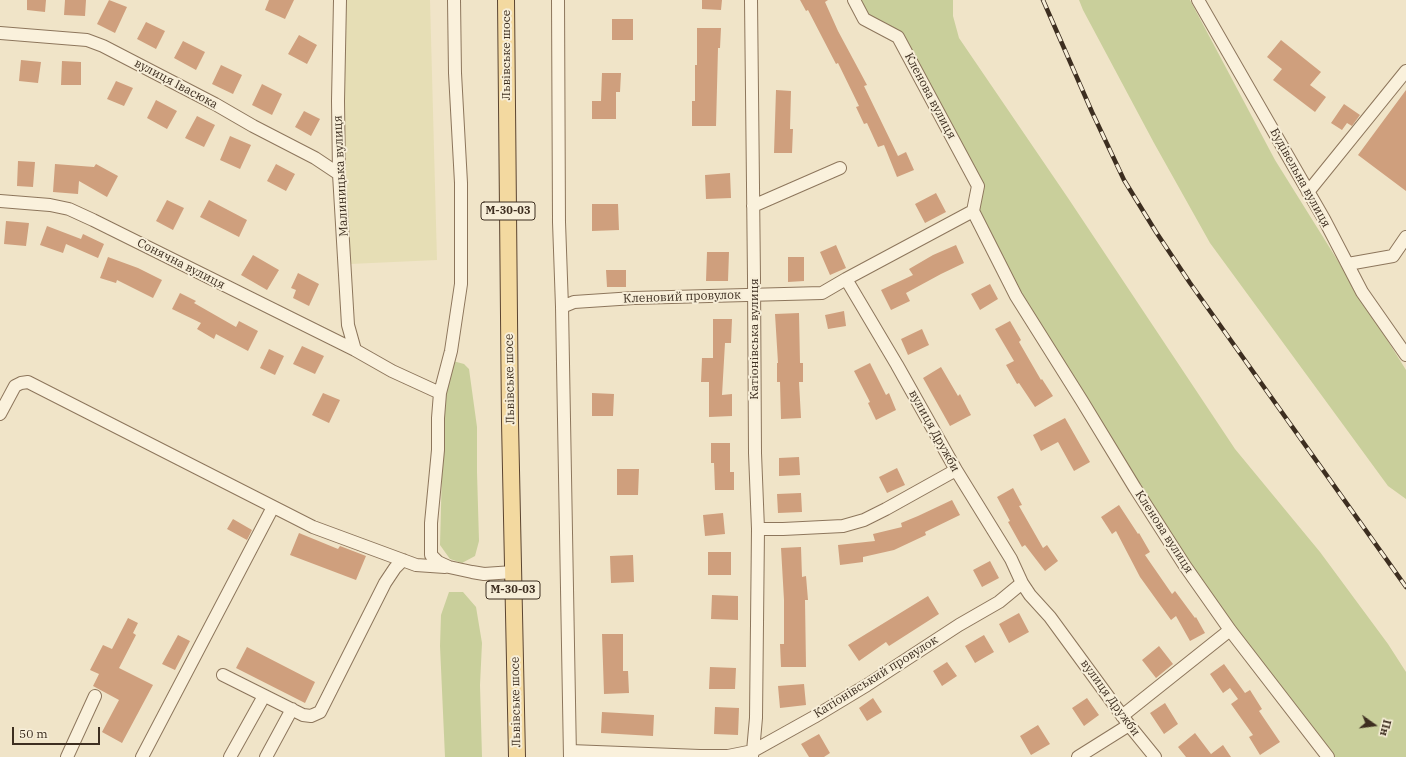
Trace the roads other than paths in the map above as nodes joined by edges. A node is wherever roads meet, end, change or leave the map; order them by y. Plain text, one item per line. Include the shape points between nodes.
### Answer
1 (340, 0) edge
2 (454, 0) edge
3 (506, 0) edge
4 (558, 0) edge
5 (751, 0) edge
6 (854, 0) edge
7 (1198, 0) edge
8 (0, 34) edge
9 (1406, 71) edge
10 (840, 168) dead end
11 (339, 174) junction
12 (1308, 192) junction
13 (0, 201) edge
14 (753, 206) junction
15 (973, 211) junction
16 (1406, 237) edge
17 (1348, 264) junction
18 (846, 279) junction
19 (755, 294) junction
20 (562, 306) junction
21 (354, 350) junction
22 (1406, 355) edge
23 (440, 393) junction
24 (0, 414) edge
25 (956, 470) junction
26 (273, 508) junction
27 (758, 529) junction
28 (431, 555) junction
29 (403, 560) junction
30 (420, 566) junction
31 (449, 567) junction
32 (513, 572) junction
33 (1022, 583) junction
34 (1230, 630) junction
35 (223, 675) dead end
36 (95, 696) dead end
37 (264, 696) junction
38 (292, 709) junction
39 (1126, 721) junction
40 (570, 754) edge
41 (752, 754) edge
42 (67, 757) edge
43 (142, 757) edge
44 (230, 757) edge
45 (266, 757) edge
46 (517, 757) edge
47 (1078, 757) edge
48 (1155, 757) edge
49 (1328, 757) edge

1 - 11 street, Малиницька вулиця
2 - 23 street via 461,284 451,351
3 - 32 main road, Львівське шосе / М-30-03
4 - 20 street
5 - 14 street, Катіонівська вулиця
6 - 15 street, Кленова вулиця via 864,19 898,37 978,186
7 - 12 street, Будівельна вулиця
8 - 11 street, вулиця Івасюка via 87,40 103,46 315,158
9 - 12 street
10 - 14 street
11 - 21 street, Малиницька вулиця via 348,325
12 - 17 street, Будівельна вулиця
13 - 21 street, Сонячна вулиця via 50,205 93,220
14 - 19 street, Катіонівська вулиця
15 - 18 street, Кленовий провулок
15 - 34 street, Кленова вулиця via 1016,296 1134,488
16 - 17 street via 1393,256
17 - 22 street, Будівельна вулиця via 1362,292
18 - 19 street, Кленовий провулок via 822,293
18 - 25 street, вулиця Дружби
19 - 20 street, Кленовий провулок via 598,300
19 - 27 street, Катіонівська вулиця via 755,453
20 - 40 street
21 - 23 street, Сонячна вулиця
23 - 28 street via 438,450 430,523
24 - 26 street via 15,386 28,382
25 - 27 street via 864,520 843,526
25 - 33 street, вулиця Дружби via 1011,559
26 - 29 street via 313,527
26 - 43 street
27 - 41 street, Катіонівська вулиця via 756,718
28 - 30 street
28 - 31 street
29 - 30 street
29 - 38 street via 385,583 320,712 311,716
30 - 31 street
31 - 32 street via 484,574
32 - 46 main road, Львівське шосе / М-30-03
33 - 39 street, вулиця Дружби
33 - 41 street, Катіонівський провулок via 998,602 867,685
34 - 39 street
34 - 49 street, Кленова вулиця
35 - 37 street
36 - 42 street
37 - 38 street
37 - 44 street
38 - 45 street
39 - 47 street
39 - 48 street, вулиця Дружби
40 - 41 street, Катіонівський провулок

